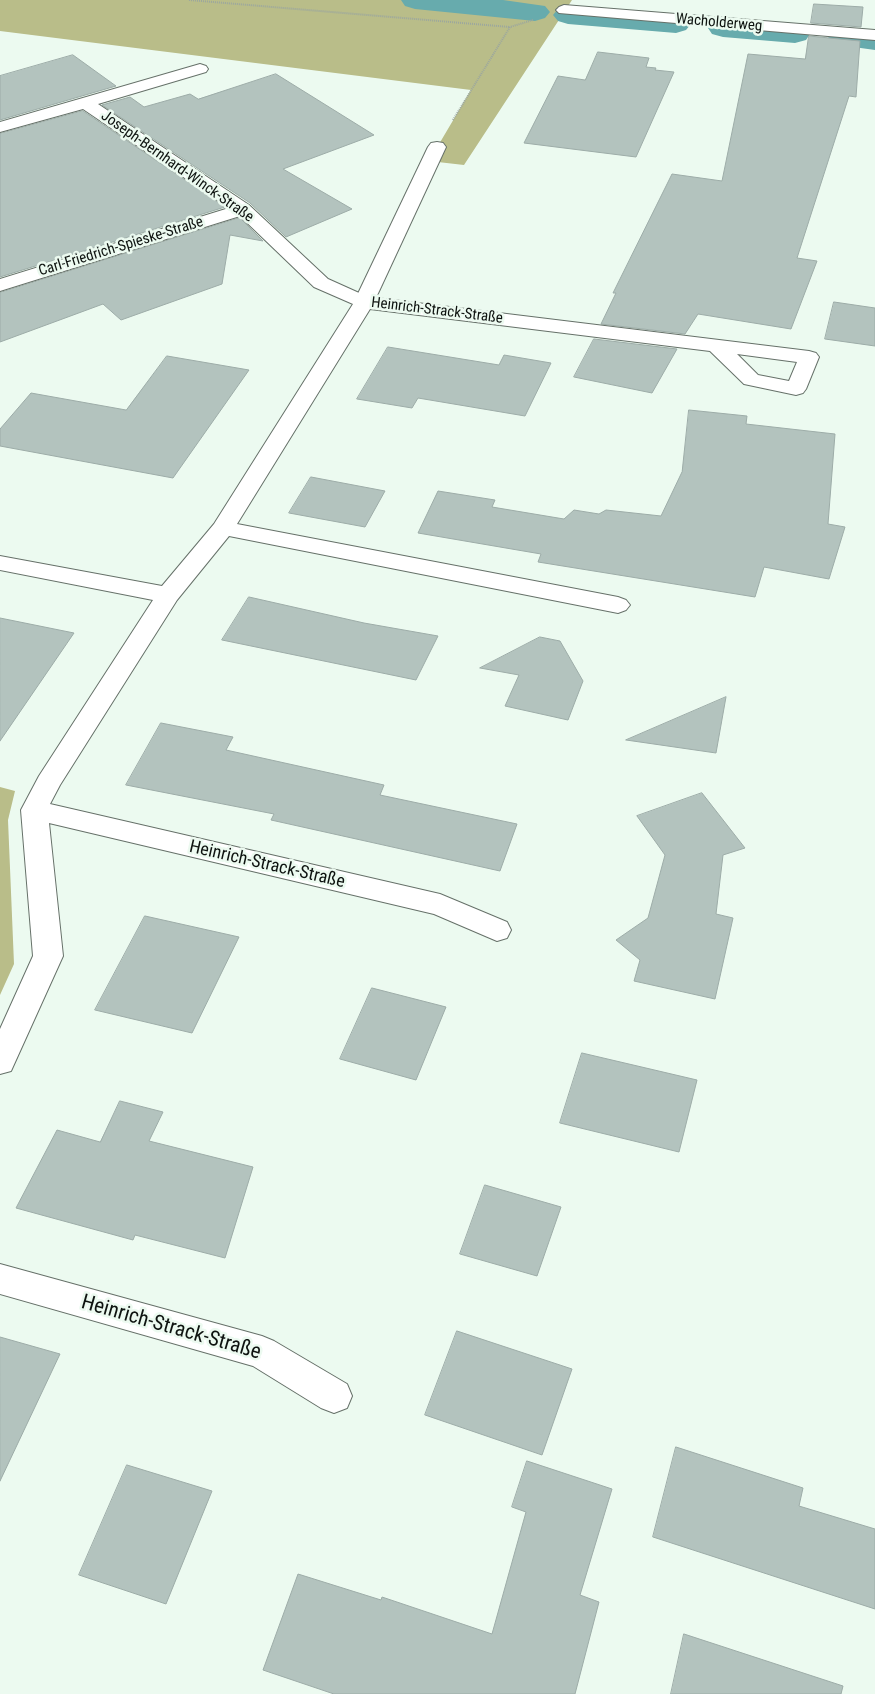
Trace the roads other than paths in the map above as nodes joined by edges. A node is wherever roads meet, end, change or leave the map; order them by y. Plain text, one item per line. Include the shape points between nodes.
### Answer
1 (564, 10) road end
2 (875, 35) edge
3 (200, 69) dead end
4 (85, 102) junction
5 (0, 127) edge
6 (437, 147) road end
7 (243, 209) junction
8 (0, 285) edge
9 (364, 302) junction
10 (716, 345) dead end
11 (223, 528) junction
12 (0, 563) edge
13 (168, 595) junction
14 (618, 605) dead end
15 (34, 810) junction
16 (496, 930) dead end
17 (0, 1062) edge
18 (0, 1279) edge
19 (334, 1396) dead end

1 - 2 street, Wacholderweg
3 - 4 street, Joseph-Bernhard-Winck-Straße
4 - 5 street, Joseph-Bernhard-Winck-Straße
4 - 7 street, Joseph-Bernhard-Winck-Straße
6 - 9 street
7 - 8 street, Carl-Friedrich-Spieske-Straße
7 - 9 street, Joseph-Bernhard-Winck-Straße via 321,283
9 - 10 street, Heinrich-Strack-Straße
9 - 11 street, Heinrich-Strack-Straße
11 - 13 street, Heinrich-Strack-Straße
11 - 14 street
12 - 13 street
13 - 15 street, Heinrich-Strack-Straße
15 - 16 street, Heinrich-Strack-Straße via 440,905
15 - 17 street via 48,956
18 - 19 street, Heinrich-Strack-Straße via 262,1352

